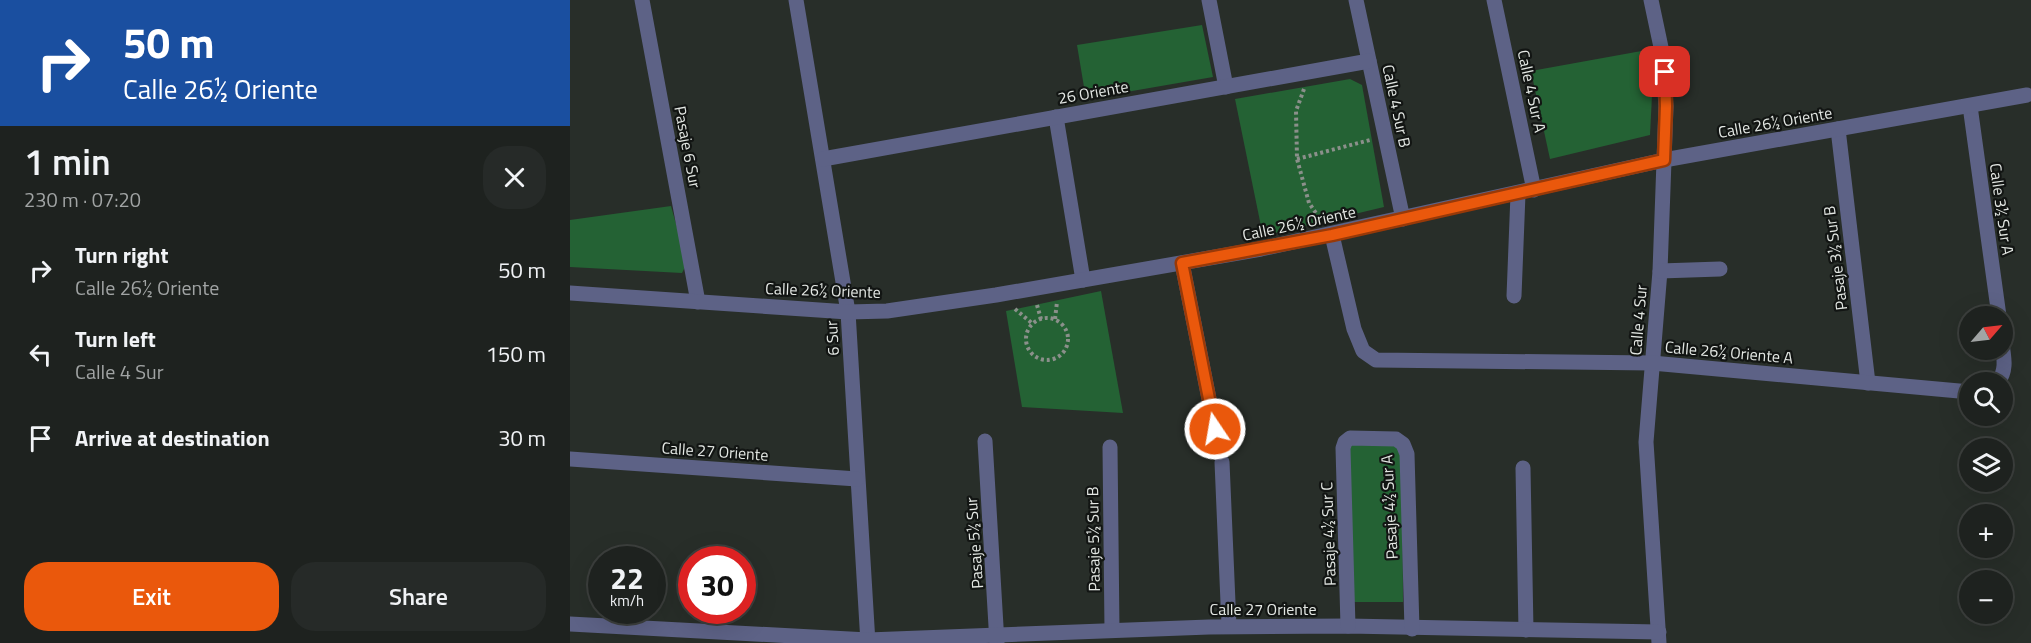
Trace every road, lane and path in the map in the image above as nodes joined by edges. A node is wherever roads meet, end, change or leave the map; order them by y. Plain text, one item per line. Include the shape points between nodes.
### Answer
1 (642, 0) edge
2 (796, 0) edge
3 (1209, 0) edge
4 (1356, 0) edge
5 (1494, 0) edge
6 (1651, 0) edge
7 (1369, 61) junction
8 (1311, 72) junction
9 (1226, 87) junction
10 (2027, 95) dead end
11 (1970, 106) junction
12 (1056, 117) junction
13 (1838, 129) junction
14 (1385, 136) junction
15 (823, 159) junction
16 (1297, 159) junction
17 (1664, 160) junction
18 (1534, 190) junction
19 (1518, 194) junction
20 (1403, 219) junction
21 (1332, 235) junction
22 (1182, 263) junction
23 (1720, 269) dead end
24 (1660, 271) junction
25 (1083, 280) junction
26 (570, 293) edge
27 (1514, 296) dead end
28 (698, 302) junction
29 (1998, 306) edge
30 (848, 312) junction
31 (1044, 360) joint
32 (1652, 363) junction
33 (1868, 383) junction
34 (1959, 391) edge
35 (1215, 429) dead end
36 (985, 441) dead end
37 (1345, 442) joint
38 (1110, 447) dead end
39 (570, 459) edge
40 (1222, 462) dead end
41 (1523, 468) dead end
42 (857, 479) junction
43 (570, 624) edge
44 (1229, 626) junction
45 (1209, 627) junction
46 (1348, 627) junction
47 (1412, 629) junction
48 (1112, 630) junction
49 (1526, 630) junction
50 (1659, 638) edge
51 (997, 639) edge
52 (868, 642) edge
53 (1209, 643) edge

1 - 28 street, Pasaje 6 Sur
2 - 15 street, 6 Sur
3 - 9 street
4 - 7 street, Calle 4 Sur B
5 - 18 street, Calle 4 Sur A
6 - 17 street, Calle 4 Sur via 1665,72
7 - 8 street, 26 Oriente
7 - 14 street, Calle 4 Sur B
8 - 9 street, 26 Oriente
8 - 16 path via 1296,111
9 - 12 street, 26 Oriente
10 - 11 street, Calle 26½ Oriente
11 - 13 street, Calle 26½ Oriente
11 - 29 street, Calle 3½ Sur A
12 - 15 street, 26 Oriente
12 - 25 street
13 - 17 street, Calle 26½ Oriente
13 - 33 street, Pasaje 3½ Sur B
14 - 16 path
14 - 20 street, Calle 4 Sur B
15 - 30 street, 6 Sur
16 - 21 path via 1309,203
17 - 18 street, Calle 26½ Oriente
17 - 24 street, Calle 4 Sur
18 - 19 street, Calle 26½ Oriente
19 - 20 street, Calle 26½ Oriente
19 - 27 street
20 - 21 street, Calle 26½ Oriente
21 - 22 street, Calle 26½ Oriente
21 - 32 street, Calle 26½ Oriente A via 1353,329 1363,351 1376,360
22 - 25 street, Calle 26½ Oriente
22 - 35 street
23 - 24 street
24 - 32 street, Calle 4 Sur
25 - 30 street, Calle 26½ Oriente via 887,310
26 - 28 street, Calle 26½ Oriente
28 - 30 street, Calle 26½ Oriente
30 - 42 street, 6 Sur
31 - 31 path via 1032,353 1026,340 1033,324 1048,318 1061,323 1069,341 1058,358
32 - 33 street, Calle 26½ Oriente A
32 - 50 street, Calle 4 Sur via 1646,442
33 - 34 street, Calle 26½ Oriente A
36 - 51 street, Pasaje 5½ Sur
37 - 46 street, Pasaje 4½ Sur C
37 - 47 street, Pasaje 4½ Sur A via 1350,438 1396,439 1407,454
38 - 48 street, Pasaje 5½ Sur B
39 - 42 street, Calle 27 Oriente
40 - 44 street
41 - 49 street
42 - 52 street, 6 Sur
43 - 52 street, Calle 27 Oriente
44 - 45 street, Calle 27 Oriente
44 - 46 street, Calle 27 Oriente
45 - 48 street, Calle 27 Oriente
45 - 53 street
46 - 47 street, Calle 27 Oriente
47 - 49 street, Calle 27 Oriente
48 - 51 street, Calle 27 Oriente
49 - 50 street, Calle 27 Oriente
51 - 52 street, Calle 27 Oriente

